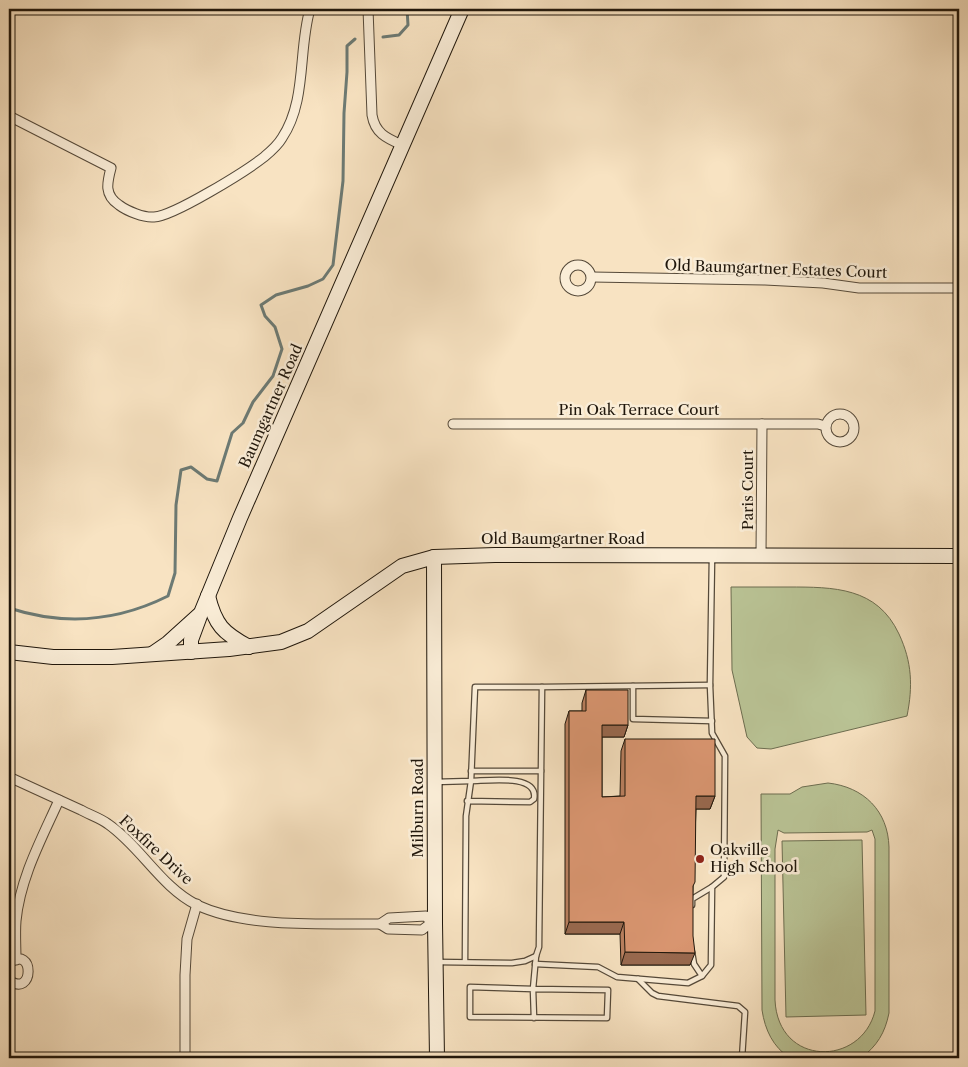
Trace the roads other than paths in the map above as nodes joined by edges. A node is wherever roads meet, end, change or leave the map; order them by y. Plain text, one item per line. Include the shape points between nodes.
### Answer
1 (310, 9) edge
2 (368, 9) edge
3 (462, 9) edge
4 (9, 116) edge
5 (402, 145) junction
6 (592, 278) dead end
7 (959, 288) edge
8 (453, 424) dead end
9 (762, 424) junction
10 (825, 426) dead end
11 (761, 555) junction
12 (712, 556) junction
13 (959, 556) edge
14 (434, 557) junction
15 (208, 596) junction
16 (201, 612) junction
17 (249, 647) junction
18 (9, 652) edge
19 (191, 652) junction
20 (152, 655) junction
21 (710, 685) junction
22 (633, 686) junction
23 (542, 687) junction
24 (712, 721) junction
25 (471, 771) junction
26 (541, 771) junction
27 (9, 777) edge
28 (471, 781) junction
29 (434, 782) junction
30 (59, 800) junction
31 (467, 801) junction
32 (712, 887) junction
33 (196, 904) junction
34 (692, 909) edge
35 (433, 923) junction
36 (380, 924) junction
37 (692, 949) edge
38 (536, 956) junction
39 (13, 961) edge
40 (435, 962) junction
41 (465, 962) junction
42 (535, 964) junction
43 (702, 976) junction
44 (638, 978) junction
45 (9, 980) edge
46 (533, 989) junction
47 (534, 1018) junction
48 (185, 1058) edge
49 (437, 1058) edge
50 (687, 1058) edge
51 (710, 1058) edge
52 (742, 1058) edge

1 - 4 street via 294,112 282,139 252,165 164,216 146,217 122,207 113,201 107,188 111,168
2 - 5 street via 373,124 387,139
3 - 5 street, Baumgartner Road
5 - 15 street, Baumgartner Road
6 - 7 street, Old Baumgartner Estates Court via 823,282 858,288
8 - 9 street, Pin Oak Terrace Court
9 - 10 street, Pin Oak Terrace Court
9 - 11 street, Paris Court
11 - 12 street, Old Baumgartner Road
11 - 13 street, Old Baumgartner Road
12 - 14 street, Old Baumgartner Road
12 - 21 lane
14 - 17 street, Old Baumgartner Road via 402,566 308,631 281,642
14 - 29 street, Milburn Road
15 - 16 street, Baumgartner Road
15 - 17 street via 219,627
16 - 19 street, Baumgartner Road via 191,640
16 - 20 street
17 - 19 street, Old Baumgartner Road
18 - 20 street via 82,658
19 - 20 street
21 - 22 lane
21 - 24 lane
22 - 23 lane
22 - 24 lane via 633,719
23 - 25 lane via 475,687
23 - 26 lane
24 - 32 lane via 712,733 725,756 724,877
25 - 26 lane
25 - 28 lane
26 - 38 lane via 539,947
27 - 30 street, Foxfire Drive
28 - 29 lane
28 - 31 lane
28 - 31 lane via 527,783 535,794 530,802
29 - 35 street, Milburn Road
30 - 33 street, Foxfire Drive via 107,823 174,889
30 - 39 street via 21,893
31 - 41 lane
32 - 34 lane via 692,899
32 - 43 lane via 711,965
33 - 36 street, Foxfire Drive via 242,919
33 - 48 street via 187,939
35 - 36 street, Foxfire Drive via 422,930 388,929
35 - 36 street, Foxfire Drive via 426,916 389,918
35 - 40 street, Milburn Road
37 - 43 lane via 694,964
38 - 41 lane via 512,963
38 - 42 lane
39 - 45 street via 27,964 29,975 21,983
40 - 41 lane
40 - 49 street, Milburn Road
42 - 44 lane via 598,967 617,977
42 - 46 lane
43 - 44 lane via 688,983
44 - 52 lane via 658,996 738,1006 745,1012
46 - 47 lane
46 - 47 lane via 470,987 470,1018
46 - 47 lane via 608,990 607,1018
50 - 51 lane

